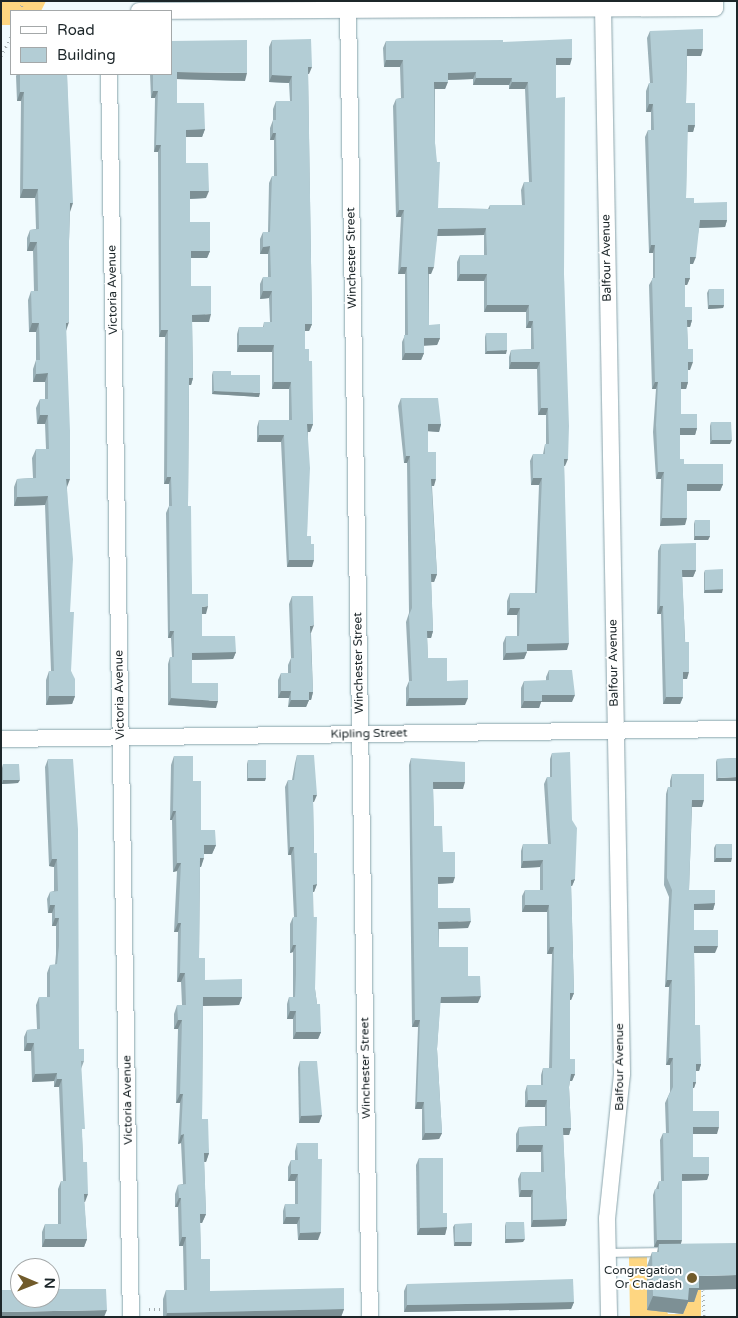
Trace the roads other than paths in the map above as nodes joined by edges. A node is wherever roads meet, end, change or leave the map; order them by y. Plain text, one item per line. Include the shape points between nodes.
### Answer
1 (715, 4) edge
2 (160, 5) edge
3 (252, 5) edge
4 (603, 7) junction
5 (348, 8) junction
6 (142, 10) edge
7 (109, 75) edge
8 (737, 729) edge
9 (616, 732) junction
10 (360, 734) junction
11 (120, 737) junction
12 (1, 739) edge
13 (668, 1252) edge
14 (608, 1253) junction
15 (131, 1317) edge
16 (370, 1317) edge
17 (609, 1317) edge

1 - 4 street
2 - 3 street
2 - 6 street
3 - 5 street
4 - 5 street
4 - 9 street, Balfour Avenue
5 - 10 street, Winchester Street
7 - 11 street, Victoria Avenue
8 - 9 street, Kipling Street
9 - 10 street, Kipling Street
9 - 14 street, Balfour Avenue via 621,1100 608,1194
10 - 11 street, Kipling Street
10 - 16 street, Winchester Street
11 - 12 street, Kipling Street
11 - 15 street, Victoria Avenue
13 - 14 lane
14 - 17 street, Balfour Avenue

